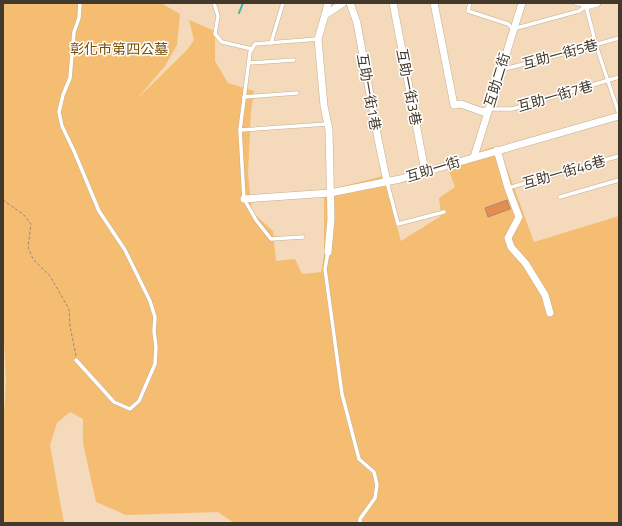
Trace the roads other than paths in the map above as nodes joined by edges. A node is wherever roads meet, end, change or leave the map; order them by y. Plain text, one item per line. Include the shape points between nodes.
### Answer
1 (80, 3) edge
2 (214, 3) edge
3 (283, 3) edge
4 (328, 3) edge
5 (343, 3) edge
6 (350, 3) edge
7 (393, 3) edge
8 (434, 3) edge
9 (470, 3) edge
10 (522, 3) edge
11 (575, 3) edge
12 (596, 3) edge
13 (586, 5) edge
14 (325, 15) junction
15 (513, 29) junction
16 (619, 38) edge
17 (318, 39) junction
18 (271, 43) junction
19 (596, 44) junction
20 (252, 49) junction
21 (294, 60) dead end
22 (250, 63) junction
23 (500, 70) junction
24 (619, 77) edge
25 (608, 81) junction
26 (297, 93) dead end
27 (244, 97) junction
28 (489, 110) junction
29 (619, 115) edge
30 (327, 124) junction
31 (240, 130) junction
32 (497, 150) junction
33 (474, 156) junction
34 (619, 156) edge
35 (425, 171) junction
36 (619, 180) edge
37 (387, 182) junction
38 (508, 188) junction
39 (330, 193) junction
40 (560, 197) dead end
41 (244, 199) junction
42 (444, 212) dead end
43 (304, 237) dead end
44 (328, 252) joint
45 (550, 313) dead end
46 (76, 360) road end
47 (360, 523) edge

1 - 46 lane via 79,18 74,32 70,78 59,112 62,126 99,211 125,250 150,301 155,317 156,347 155,364 139,401 130,409 114,402
2 - 20 lane via 218,16 216,34 222,42
3 - 18 lane
4 - 14 street
5 - 14 street
6 - 37 street, 互助一街1巷 via 357,23
7 - 35 street, 互助一街3巷
8 - 28 street via 454,105 461,104 483,112
9 - 15 lane via 468,11 508,24
10 - 15 street, 互助二街
11 - 13 lane
12 - 13 street
13 - 15 lane via 579,11
13 - 19 lane
14 - 17 street
15 - 23 street, 互助二街
16 - 19 lane, 互助一街5巷
17 - 18 lane
17 - 30 street
18 - 20 lane via 255,44
19 - 23 lane, 互助一街5巷
19 - 25 lane
20 - 22 lane
21 - 22 lane
22 - 27 lane
23 - 28 street, 互助二街
24 - 25 lane, 互助一街7巷
25 - 28 lane, 互助一街7巷 via 512,109
25 - 29 lane
26 - 27 lane
27 - 31 lane
28 - 33 street, 互助二街
29 - 32 street, 互助一街
30 - 31 lane
30 - 39 street
31 - 41 lane
32 - 33 street, 互助一街
32 - 38 street
33 - 35 street, 互助一街
34 - 38 lane, 互助一街46巷
35 - 37 street, 互助一街
36 - 40 lane
37 - 39 street, 互助一街
37 - 42 lane via 398,224
38 - 45 street via 519,217 508,238 511,248 526,264 545,295
39 - 41 street, 互助一街
39 - 44 street
41 - 43 lane via 271,239
44 - 47 lane via 325,269 342,394 359,459 374,472 377,485 375,498 360,519

